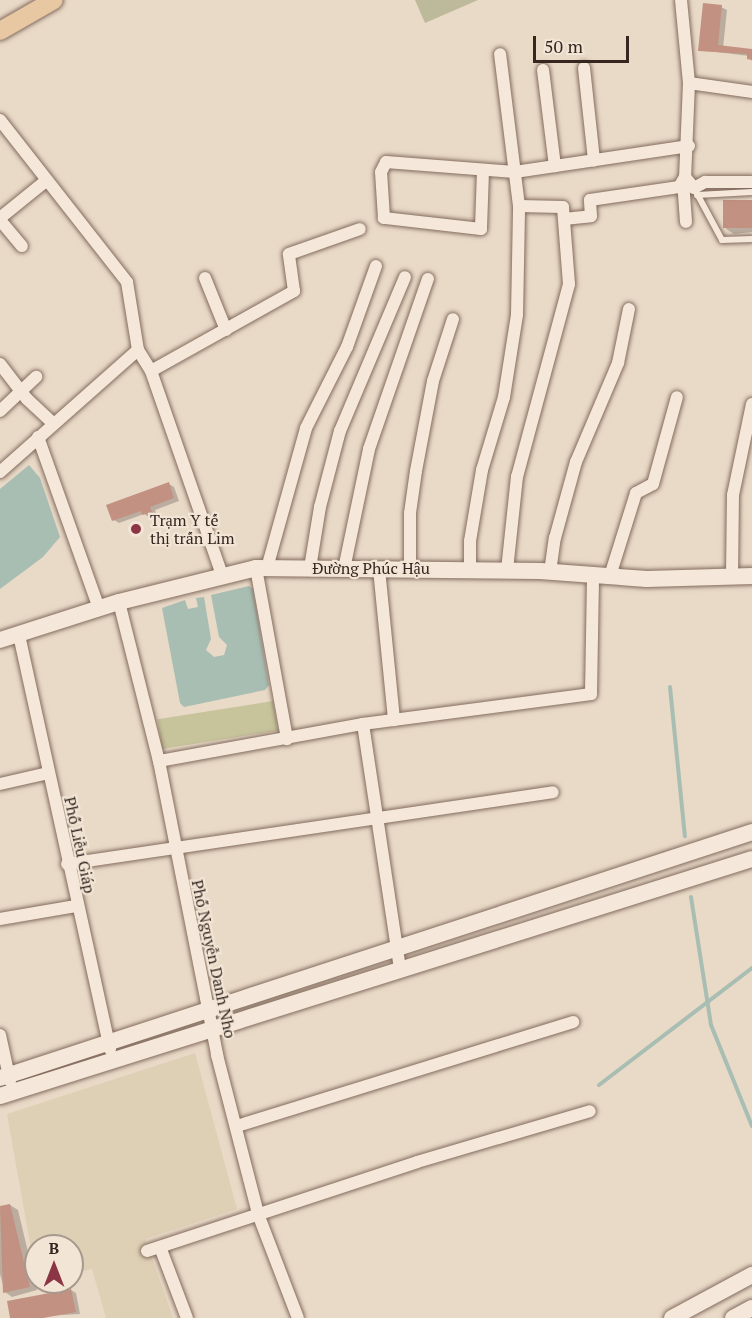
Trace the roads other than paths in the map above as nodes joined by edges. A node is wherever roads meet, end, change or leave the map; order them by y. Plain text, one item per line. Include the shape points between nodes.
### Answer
1 (54, 0) edge
2 (681, 0) edge
3 (0, 31) edge
4 (500, 54) dead end
5 (584, 68) dead end
6 (543, 70) dead end
7 (689, 83) junction
8 (752, 92) edge
9 (0, 120) edge
10 (689, 146) junction
11 (594, 160) junction
12 (555, 166) junction
13 (483, 171) junction
14 (515, 172) junction
15 (684, 179) junction
16 (47, 180) junction
17 (752, 182) edge
18 (696, 192) junction
19 (752, 192) edge
20 (519, 206) junction
21 (0, 219) edge
22 (564, 219) junction
23 (686, 222) dead end
24 (360, 229) dead end
25 (752, 239) edge
26 (22, 246) dead end
27 (288, 261) junction
28 (376, 266) dead end
29 (280, 271) dead end
30 (405, 277) dead end
31 (205, 278) dead end
32 (428, 279) dead end
33 (629, 309) dead end
34 (453, 319) dead end
35 (226, 330) junction
36 (138, 350) junction
37 (0, 364) edge
38 (151, 371) junction
39 (36, 376) dead end
40 (21, 392) junction
41 (677, 397) dead end
42 (752, 404) edge
43 (0, 411) edge
44 (53, 423) junction
45 (39, 437) junction
46 (1, 469) edge
47 (262, 568) junction
48 (310, 568) junction
49 (344, 568) junction
50 (379, 569) junction
51 (410, 569) junction
52 (470, 569) junction
53 (507, 570) junction
54 (550, 572) junction
55 (222, 575) junction
56 (601, 576) junction
57 (732, 576) junction
58 (752, 576) edge
59 (118, 602) junction
60 (99, 608) junction
61 (19, 634) junction
62 (0, 640) edge
63 (394, 720) junction
64 (363, 724) junction
65 (287, 739) junction
66 (159, 761) junction
67 (48, 773) junction
68 (0, 784) edge
69 (553, 792) dead end
70 (379, 817) junction
71 (752, 832) edge
72 (173, 845) junction
73 (752, 859) edge
74 (67, 864) junction
75 (554, 897) junction
76 (76, 906) junction
77 (0, 919) edge
78 (561, 919) junction
79 (394, 951) junction
80 (400, 970) junction
81 (210, 1013) junction
82 (573, 1022) dead end
83 (213, 1031) junction
84 (0, 1035) edge
85 (109, 1044) junction
86 (114, 1061) junction
87 (5, 1086) edge
88 (590, 1111) dead end
89 (237, 1126) junction
90 (258, 1215) junction
91 (160, 1247) junction
92 (147, 1251) dead end
93 (750, 1282) edge
94 (752, 1308) edge
95 (187, 1318) edge
96 (298, 1318) edge
97 (672, 1318) edge
98 (733, 1318) edge

1 - 3 main road
2 - 7 street
4 - 14 street
5 - 11 street
6 - 12 street
7 - 8 street
7 - 10 street
9 - 16 street
10 - 11 street
10 - 15 street
11 - 12 street
12 - 14 street
13 - 13 street via 481,229 384,218 381,172 386,162
13 - 14 street
14 - 20 street
15 - 18 street
15 - 22 street via 679,187 590,200 591,216
15 - 23 street
16 - 21 street
16 - 36 street via 127,282
17 - 18 street via 705,182
18 - 19 lane
18 - 25 lane via 722,240
20 - 22 street via 563,207
20 - 52 street via 517,315 504,397 487,444 480,479 470,541
21 - 26 street
22 - 53 street via 568,292 523,447
24 - 27 street via 289,254
27 - 29 street
27 - 35 street via 295,289
28 - 47 street via 347,347 306,428
30 - 48 street via 340,431 320,507
31 - 35 street
32 - 49 street via 369,449
33 - 54 street via 618,363 576,462
34 - 51 street via 433,381 416,471 410,513
35 - 38 street
36 - 38 street
36 - 44 street
37 - 40 street
38 - 55 street
39 - 40 street
40 - 43 street
40 - 44 street
41 - 56 street via 653,484 636,493
42 - 57 street via 733,495
44 - 45 street
45 - 46 street
45 - 60 street
47 - 48 street, Đường Phúc Hậu
47 - 55 street, Đường Phúc Hậu
47 - 65 street
48 - 49 street, Đường Phúc Hậu
49 - 50 street, Đường Phúc Hậu
50 - 51 street, Đường Phúc Hậu
50 - 63 street
51 - 52 street, Đường Phúc Hậu
52 - 53 street, Đường Phúc Hậu
53 - 54 street, Đường Phúc Hậu
54 - 56 street, Đường Phúc Hậu
55 - 59 street, Đường Phúc Hậu
56 - 57 street, Đường Phúc Hậu
56 - 63 street via 591,694
57 - 58 street, Đường Phúc Hậu
59 - 60 street, Đường Phúc Hậu
59 - 66 street, Phố Nguyễn Danh Nho
60 - 61 street, Đường Phúc Hậu
61 - 62 street, Đường Phúc Hậu
61 - 67 street, Phố Liễu Giáp
63 - 64 street
64 - 65 street
64 - 70 street
65 - 66 street
66 - 72 street, Phố Nguyễn Danh Nho
67 - 68 street
67 - 74 street, Phố Liễu Giáp
69 - 70 street
70 - 72 street
70 - 79 street
71 - 75 street
72 - 74 street
72 - 81 street, Phố Nguyễn Danh Nho
73 - 78 street
74 - 76 street, Phố Liễu Giáp
75 - 78 street
75 - 79 street
76 - 77 street
76 - 85 street, Phố Liễu Giáp
78 - 80 street
79 - 80 street
79 - 81 street
80 - 83 street
81 - 83 street, Phố Nguyễn Danh Nho
81 - 85 street
82 - 89 street
83 - 86 street
83 - 89 street, Phố Nguyễn Danh Nho
84 - 87 street
85 - 86 street, Phố Liễu Giáp
85 - 87 street
86 - 87 street
88 - 90 street
89 - 90 street, Phố Nguyễn Danh Nho
90 - 91 street
90 - 96 street, Phố Nguyễn Danh Nho
91 - 92 street
91 - 95 street
93 - 97 street
94 - 98 street

